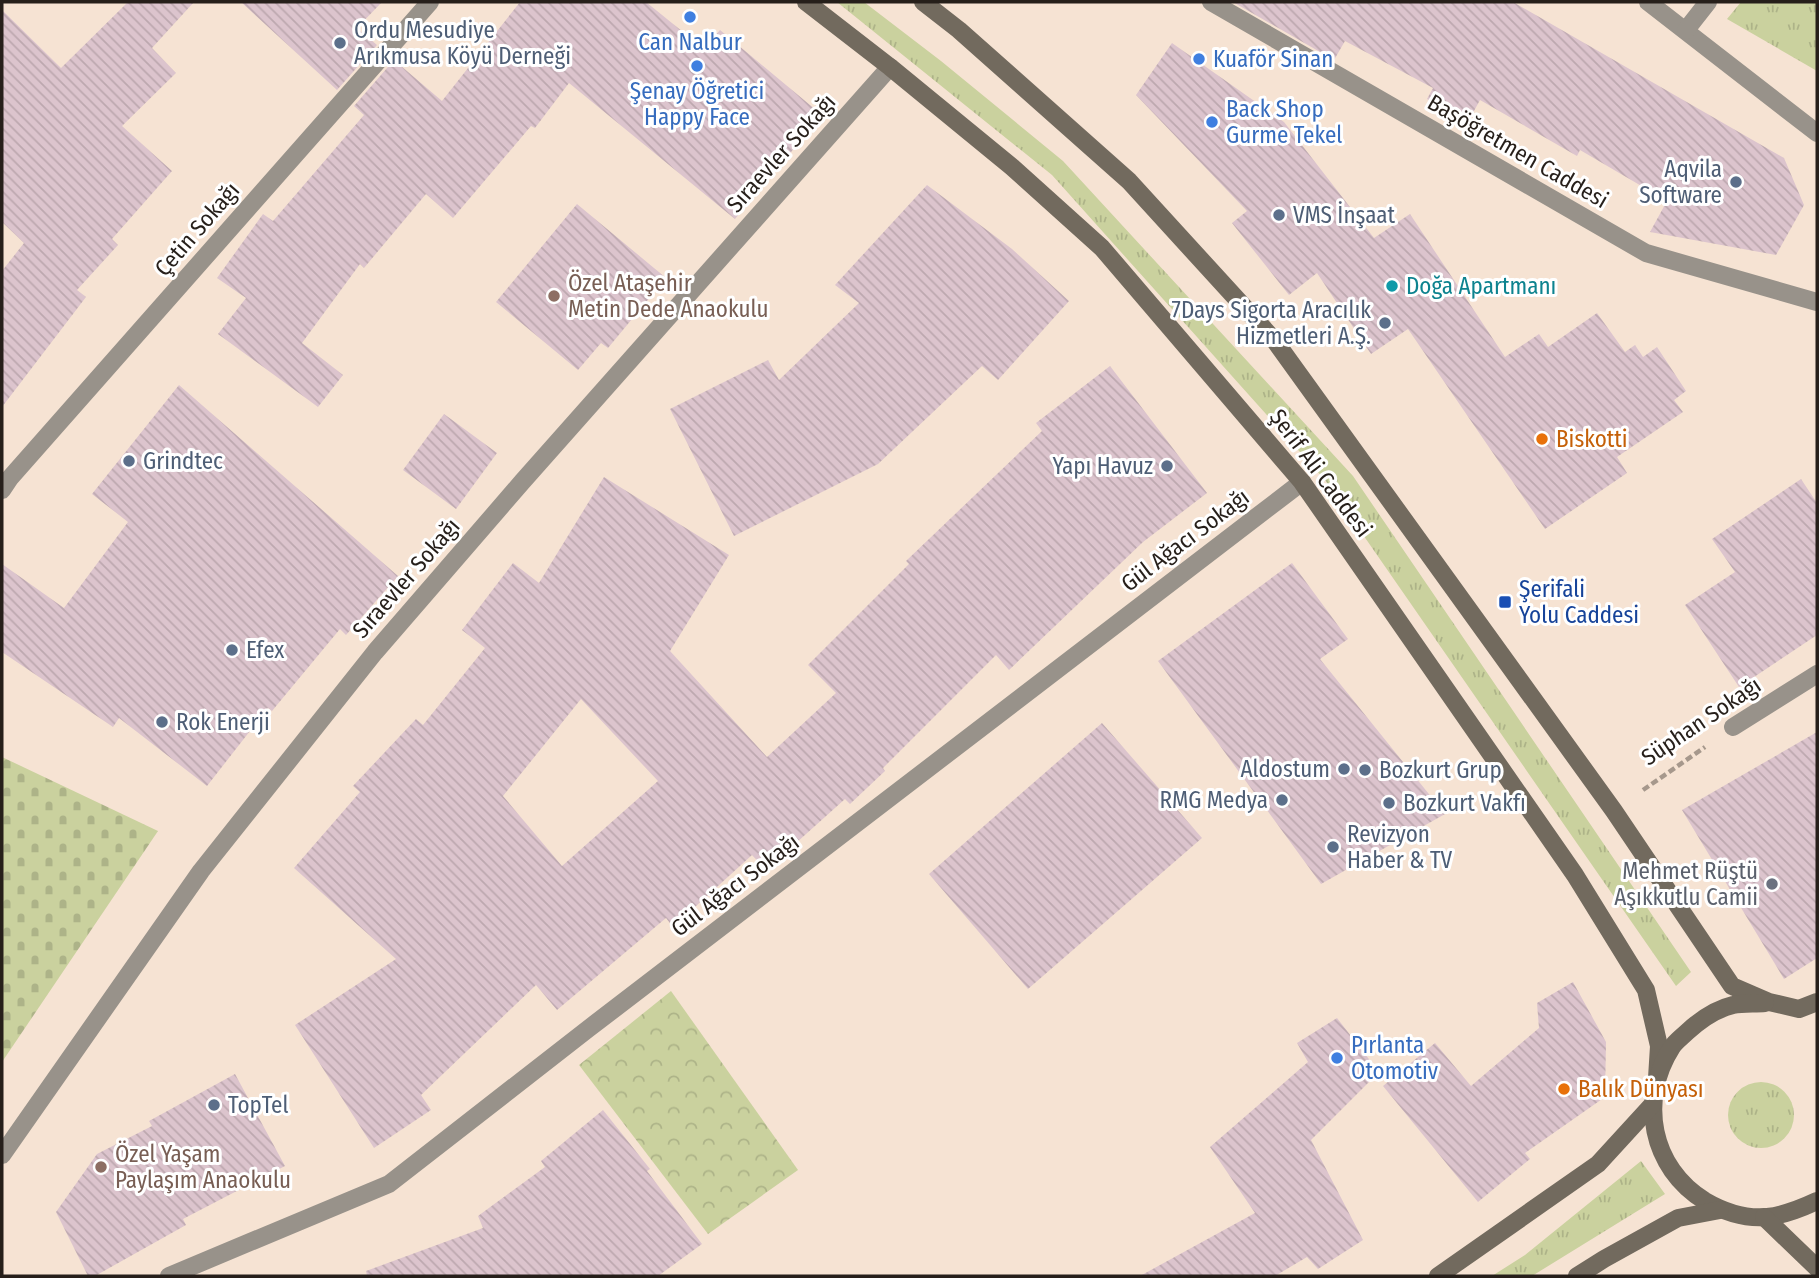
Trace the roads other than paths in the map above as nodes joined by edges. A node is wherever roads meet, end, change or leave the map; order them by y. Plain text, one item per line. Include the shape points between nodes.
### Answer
1 (430, 2) edge
2 (806, 2) edge
3 (923, 2) edge
4 (1211, 2) edge
5 (1648, 2) edge
6 (1708, 2) edge
7 (1686, 30) junction
8 (890, 67) junction
9 (1817, 133) edge
10 (1817, 302) edge
11 (4, 480) edge
12 (1302, 482) junction
13 (1817, 674) edge
14 (1733, 727) road end
15 (1769, 1002) junction
16 (1817, 1002) edge
17 (1799, 1009) junction
18 (1817, 1020) edge
19 (1657, 1078) junction
20 (1653, 1105) junction
21 (2, 1155) edge
22 (1817, 1201) edge
23 (1720, 1210) junction
24 (1764, 1217) junction
25 (1817, 1268) edge
26 (169, 1276) edge
27 (1438, 1276) edge
28 (1577, 1276) edge

1 - 11 street, Çetin Sokağı
2 - 8 street, Şerif Ali Caddesi
3 - 15 street, Şerif Ali Caddesi via 1129,181 1275,341 1614,811 1732,986
4 - 10 street, Başöğretmen Caddesi via 1646,253
5 - 7 street
6 - 7 street
7 - 9 street
8 - 12 street, Şerif Ali Caddesi via 1102,248
8 - 21 street, Sıraevler Sokağı via 374,652 201,871
12 - 19 street, Şerif Ali Caddesi via 1575,875 1646,990 1659,1046
12 - 26 street, Gül Ağacı Sokağı via 389,1184
13 - 14 street, Süphan Sokağı
15 - 17 street
15 - 19 street via 1733,1006 1699,1020 1673,1046
16 - 17 street
17 - 18 street
19 - 20 street
20 - 23 street via 1655,1138 1669,1168 1692,1193
20 - 27 street via 1598,1164
22 - 24 street via 1792,1213
23 - 24 street
23 - 28 street via 1678,1219
24 - 25 street

